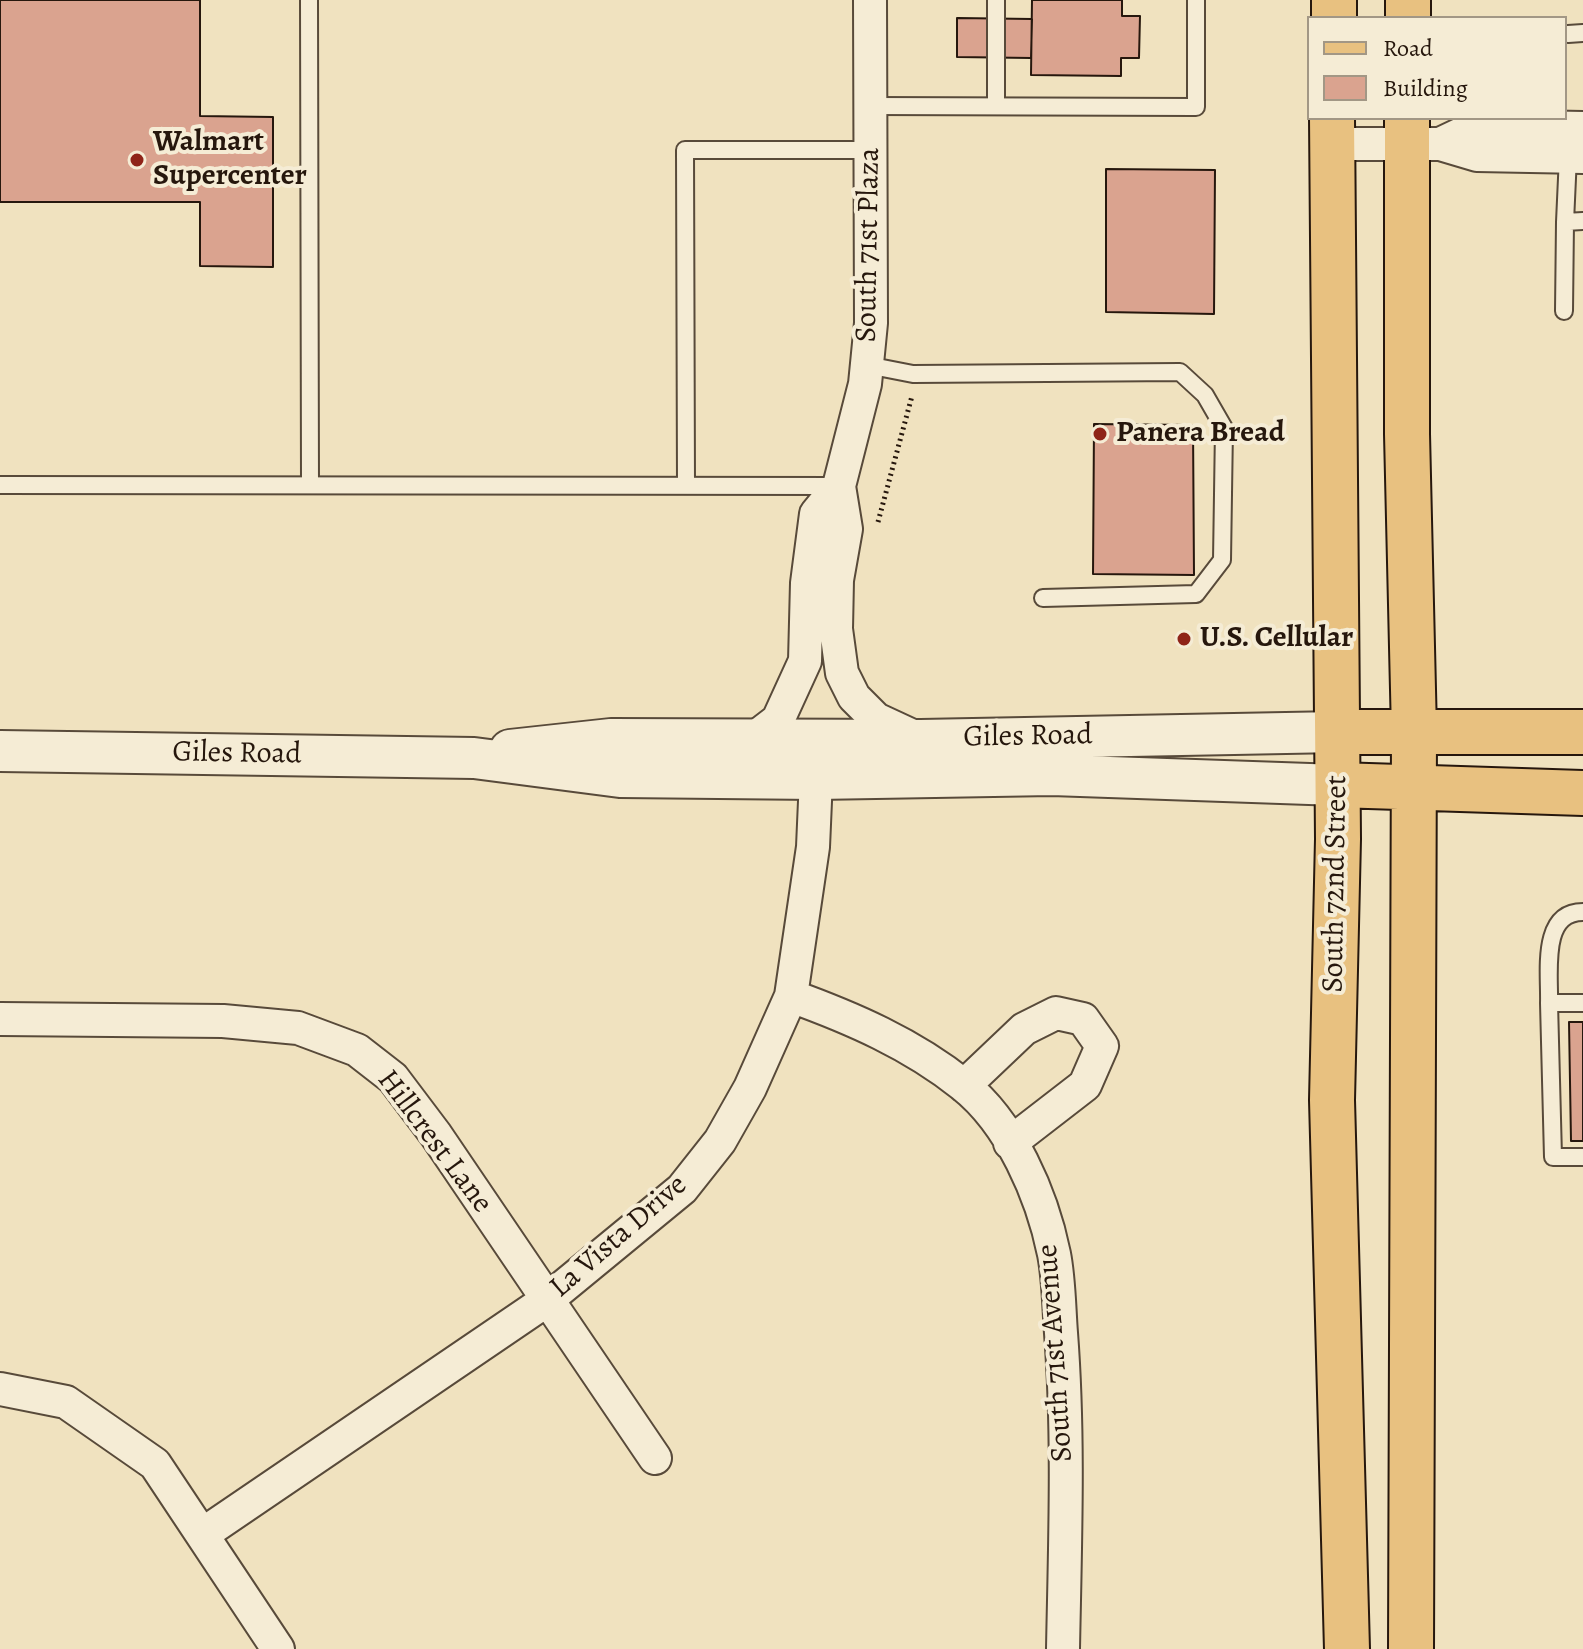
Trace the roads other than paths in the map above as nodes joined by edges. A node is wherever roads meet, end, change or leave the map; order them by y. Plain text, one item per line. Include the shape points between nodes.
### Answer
1 (309, 0) edge
2 (870, 0) edge
3 (996, 0) edge
4 (1196, 0) edge
5 (870, 106) junction
6 (996, 106) junction
7 (1332, 131) edge
8 (1419, 135) edge
9 (1578, 147) edge
10 (870, 150) junction
11 (1583, 221) edge
12 (1565, 222) junction
13 (1564, 311) dead end
14 (867, 365) junction
15 (0, 485) edge
16 (310, 485) junction
17 (686, 486) junction
18 (839, 486) junction
19 (1043, 598) dead end
20 (1338, 732) junction
21 (1414, 732) junction
22 (1583, 732) edge
23 (752, 740) junction
24 (816, 740) junction
25 (921, 740) junction
26 (0, 751) edge
27 (474, 758) junction
28 (817, 779) junction
29 (1338, 785) junction
30 (1414, 788) junction
31 (1583, 793) edge
32 (1583, 912) edge
33 (791, 996) junction
34 (1549, 1003) junction
35 (1583, 1003) edge
36 (0, 1019) edge
37 (964, 1086) junction
38 (1010, 1143) junction
39 (1583, 1157) edge
40 (547, 1300) junction
41 (0, 1389) edge
42 (655, 1458) dead end
43 (203, 1534) junction
44 (278, 1649) edge
45 (1063, 1649) edge
46 (1347, 1649) edge
47 (1411, 1649) edge

1 - 16 lane
2 - 5 street, South 71st Plaza
3 - 6 lane
4 - 6 lane via 1196,107
5 - 6 lane
5 - 10 street, South 71st Plaza
7 - 8 street
7 - 20 main road, South 72nd Street
8 - 9 street via 1477,155
8 - 21 main road via 1407,434
9 - 12 lane
10 - 14 street, South 71st Plaza
10 - 17 lane via 685,150
11 - 12 lane
12 - 13 lane
14 - 18 street, South 71st Plaza
14 - 19 lane via 913,374 1180,372 1205,395 1224,428 1222,560 1196,594
15 - 16 lane
16 - 17 lane
17 - 18 lane
18 - 23 street, South 71st Plaza via 816,514 805,661 778,720
18 - 25 street, South 71st Plaza via 846,529 837,580 842,673 854,697 876,719
20 - 21 main road, Giles Road
20 - 25 street, Giles Road
20 - 29 main road, South 72nd Street
21 - 22 main road, Giles Road
21 - 30 main road
23 - 24 street, Giles Road
23 - 27 street, Giles Road via 611,739 528,746
24 - 25 street, Giles Road
24 - 28 street, La Vista Drive
26 - 27 street, Giles Road
27 - 28 street, Giles Road via 620,777
28 - 29 street, Giles Road via 1052,775
28 - 33 street, La Vista Drive via 807,899
29 - 30 main road, Giles Road
29 - 46 main road, South 72nd Street via 1332,1100
30 - 31 main road, Giles Road
30 - 47 main road
32 - 34 lane via 1558,921 1551,938
33 - 37 street, South 71st Avenue via 868,1024
33 - 40 street, La Vista Drive via 750,1088 682,1189
34 - 35 lane
34 - 39 lane via 1553,1157
36 - 40 street, Hillcrest Lane via 223,1021 298,1028 357,1050 393,1078
37 - 38 street, South 71st Avenue
37 - 38 street via 1024,1029 1056,1013 1083,1019 1102,1046 1085,1085
38 - 45 street, South 71st Avenue via 1034,1189 1054,1254 1067,1415
40 - 42 street, Hillcrest Lane
40 - 43 street, La Vista Drive
41 - 43 street via 66,1402 111,1431 155,1464
43 - 44 street

